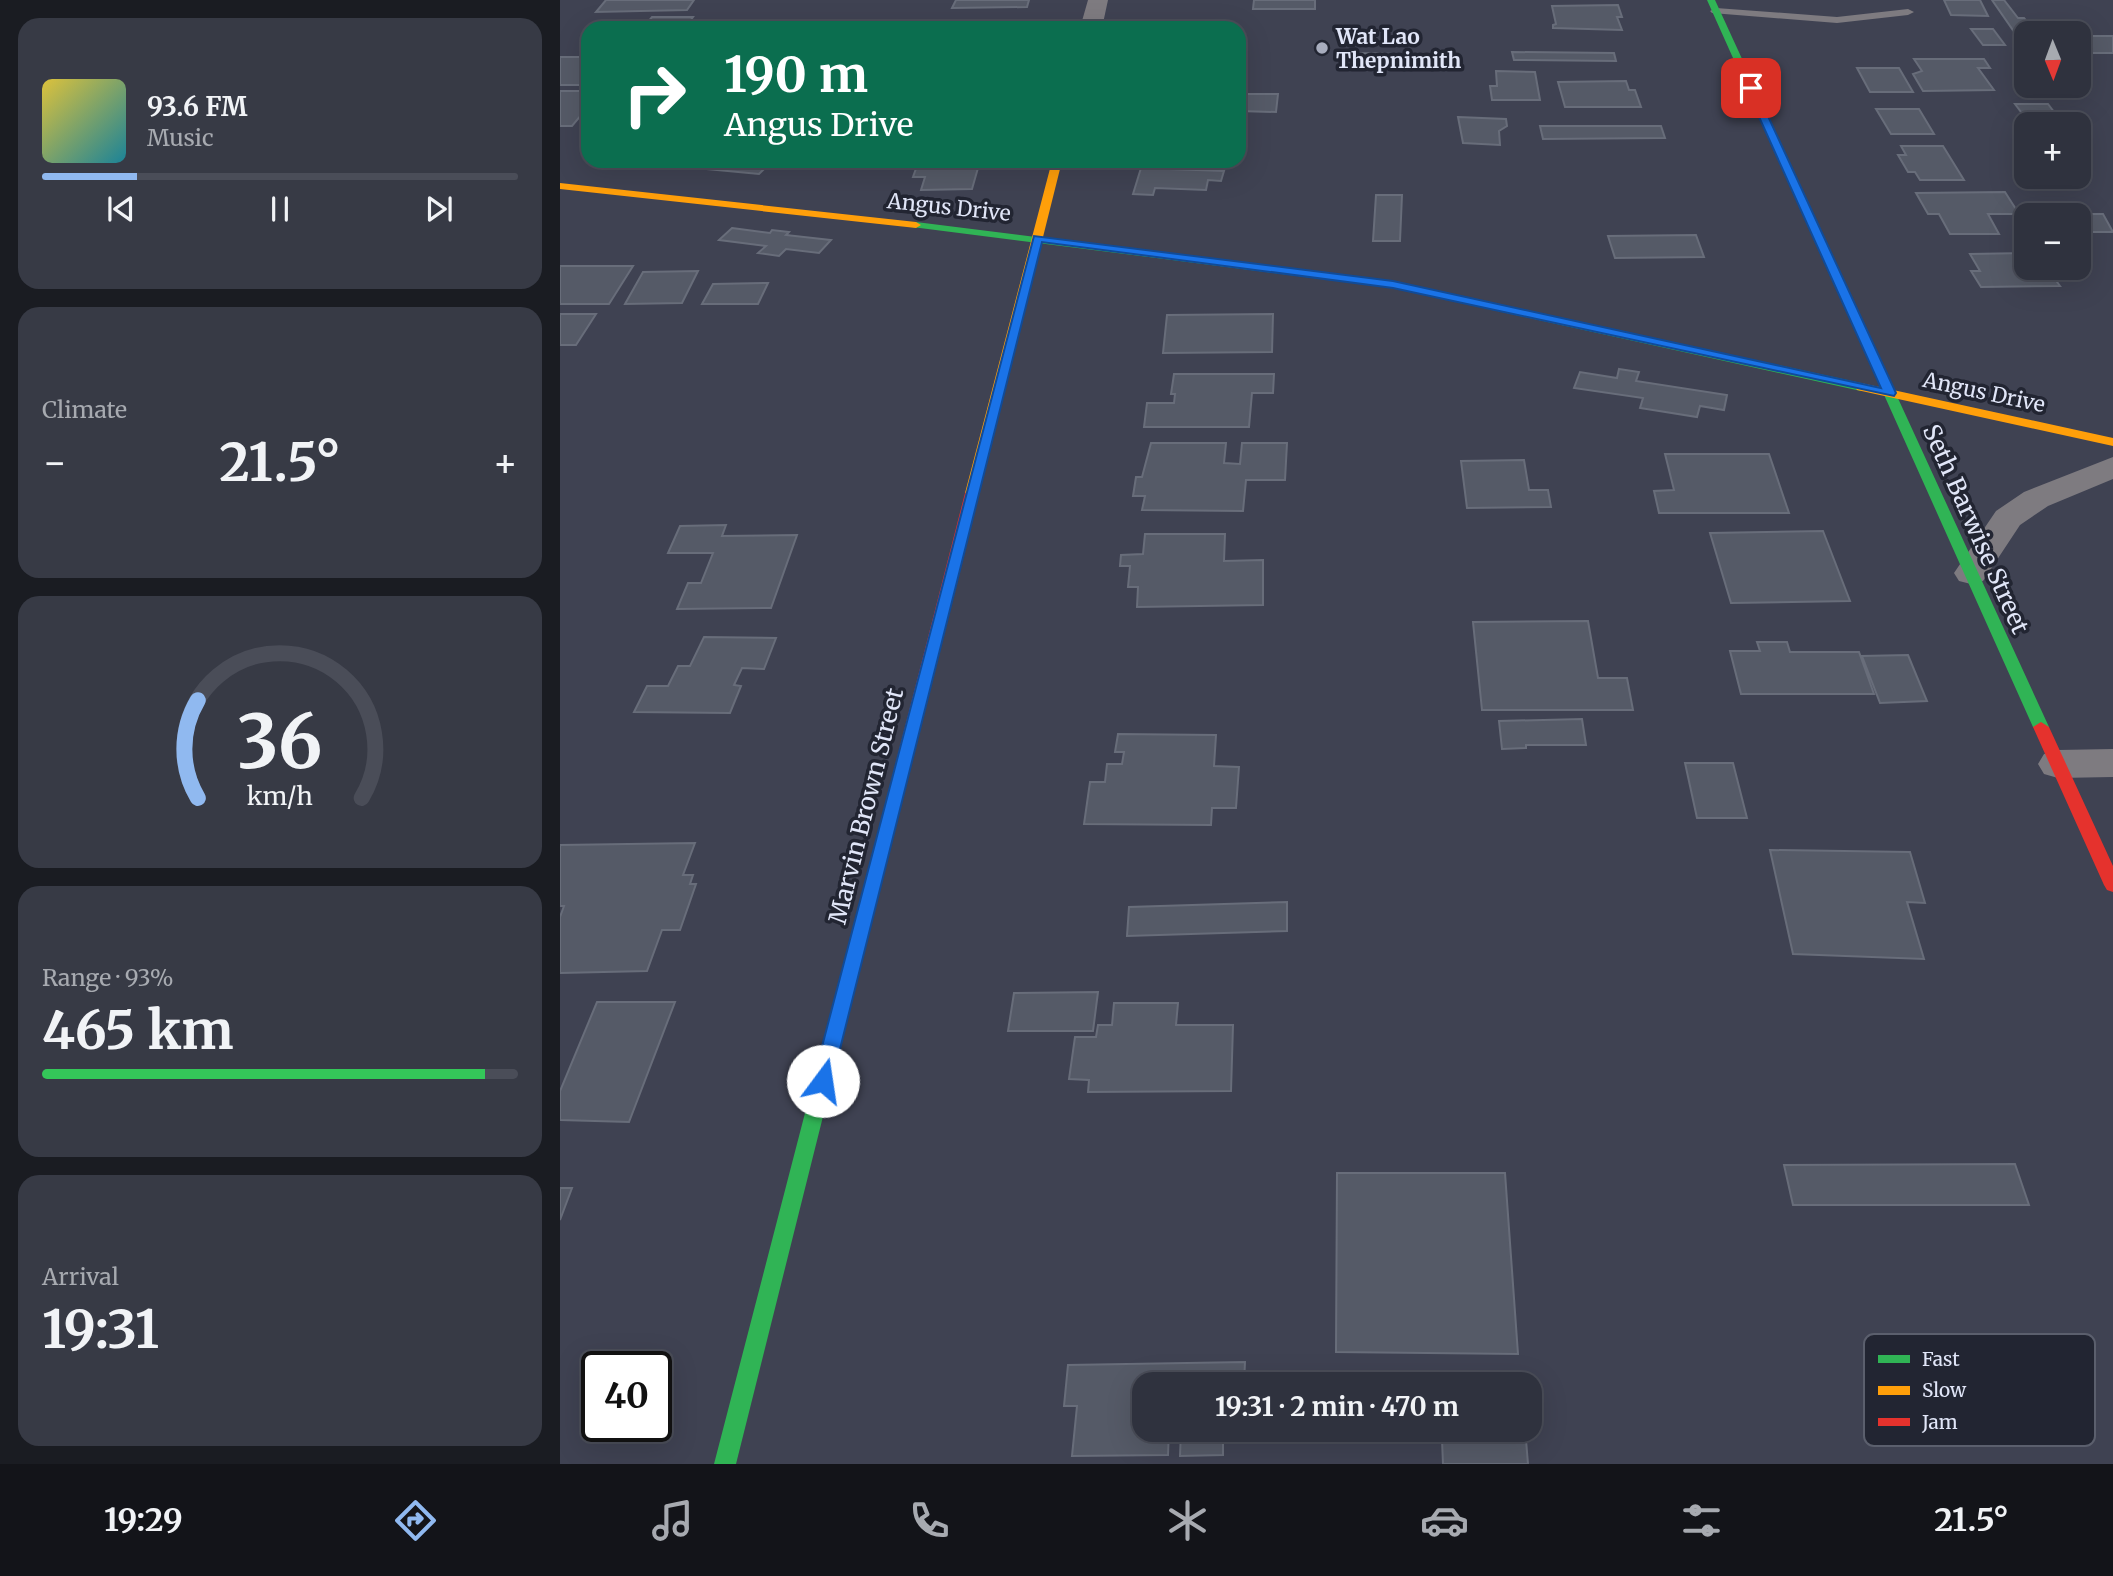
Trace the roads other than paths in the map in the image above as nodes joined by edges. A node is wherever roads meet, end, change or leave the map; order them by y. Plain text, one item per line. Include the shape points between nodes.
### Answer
1 (1098, 0) edge
2 (1713, 6) edge
3 (1908, 12) dead end
4 (1093, 21) edge
5 (1055, 168) edge
6 (560, 186) edge
7 (1037, 238) junction
8 (1889, 393) junction
9 (2113, 442) edge
10 (2113, 467) edge
11 (1971, 573) junction
12 (2058, 764) junction
13 (2113, 764) edge
14 (2113, 885) edge
15 (724, 1464) edge

1 - 4 street
2 - 3 lane via 1837,19
2 - 8 street, Seth Barwise Street
5 - 7 street, Marvin Brown Street
6 - 7 street, Angus Drive
7 - 8 street, Angus Drive via 1393,285
7 - 15 street, Marvin Brown Street
8 - 9 street, Angus Drive
8 - 11 street, Seth Barwise Street
10 - 11 street via 2036,499 2008,518
11 - 12 street, Seth Barwise Street
12 - 13 street
12 - 14 street, Seth Barwise Street

